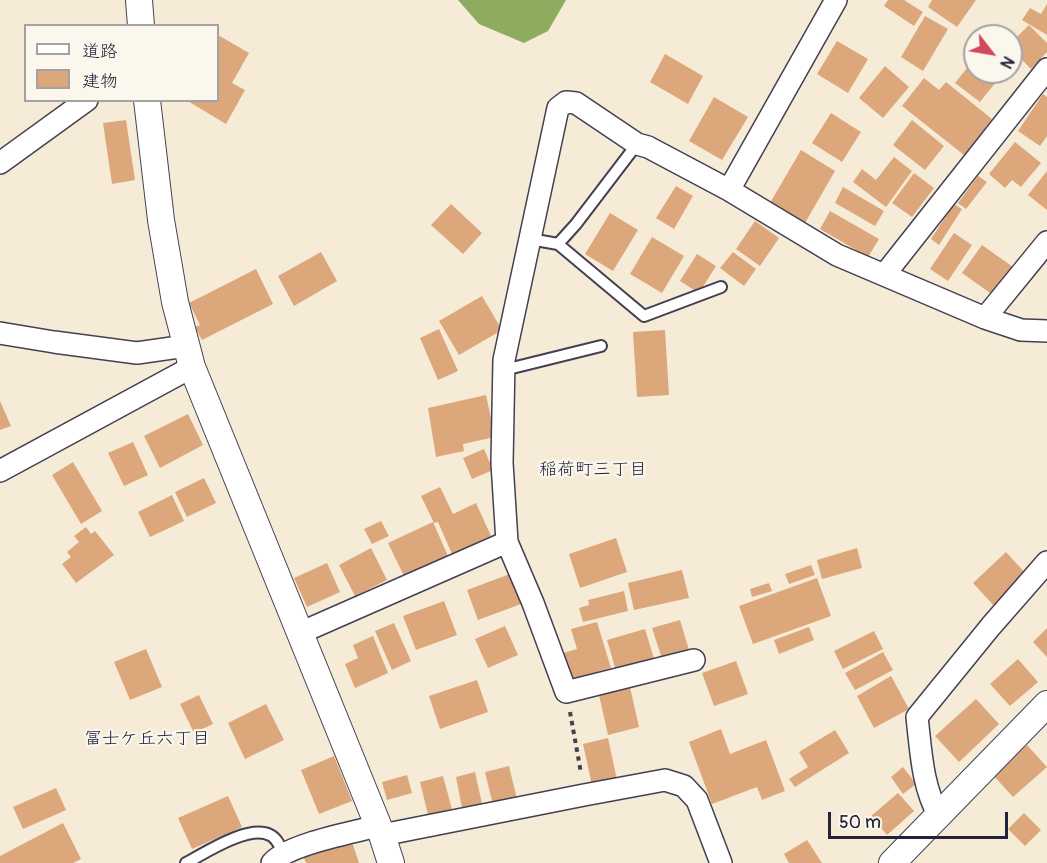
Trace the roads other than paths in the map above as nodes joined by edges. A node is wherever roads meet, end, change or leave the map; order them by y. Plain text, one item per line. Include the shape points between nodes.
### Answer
1 (139, 0) edge
2 (836, 0) edge
3 (141, 24) edge
4 (1047, 69) edge
5 (84, 102) edge
6 (147, 102) edge
7 (637, 144) junction
8 (0, 164) edge
9 (729, 190) junction
10 (530, 239) junction
11 (1047, 242) edge
12 (558, 244) junction
13 (885, 274) junction
14 (721, 287) dead end
15 (985, 318) junction
16 (1047, 331) edge
17 (0, 333) edge
18 (601, 346) dead end
19 (189, 356) junction
20 (504, 370) junction
21 (0, 471) edge
22 (507, 542) junction
23 (1047, 562) edge
24 (300, 633) junction
25 (694, 660) dead end
26 (1047, 704) edge
27 (939, 816) junction
28 (380, 831) junction
29 (278, 858) edge
30 (186, 863) edge
31 (391, 863) edge
32 (721, 863) edge
33 (892, 863) edge

1 - 3 street
2 - 9 street
4 - 13 street
5 - 8 street
6 - 19 street via 161,220
7 - 9 street
7 - 10 street via 576,103 566,102 558,108
7 - 12 lane
9 - 13 street via 837,255
10 - 12 lane
10 - 20 street
11 - 15 street
12 - 14 lane via 644,316
13 - 15 street
15 - 16 street via 1021,330
17 - 19 street via 137,353
18 - 20 lane
19 - 21 street
19 - 24 street
20 - 22 street via 502,463
22 - 24 street
22 - 25 street via 566,692
23 - 27 street via 917,717 926,785
24 - 28 street
26 - 27 street
27 - 33 street
28 - 29 street via 292,849
28 - 31 street
28 - 32 street via 665,780 684,786 697,800
29 - 30 lane via 274,838 268,833 248,832

